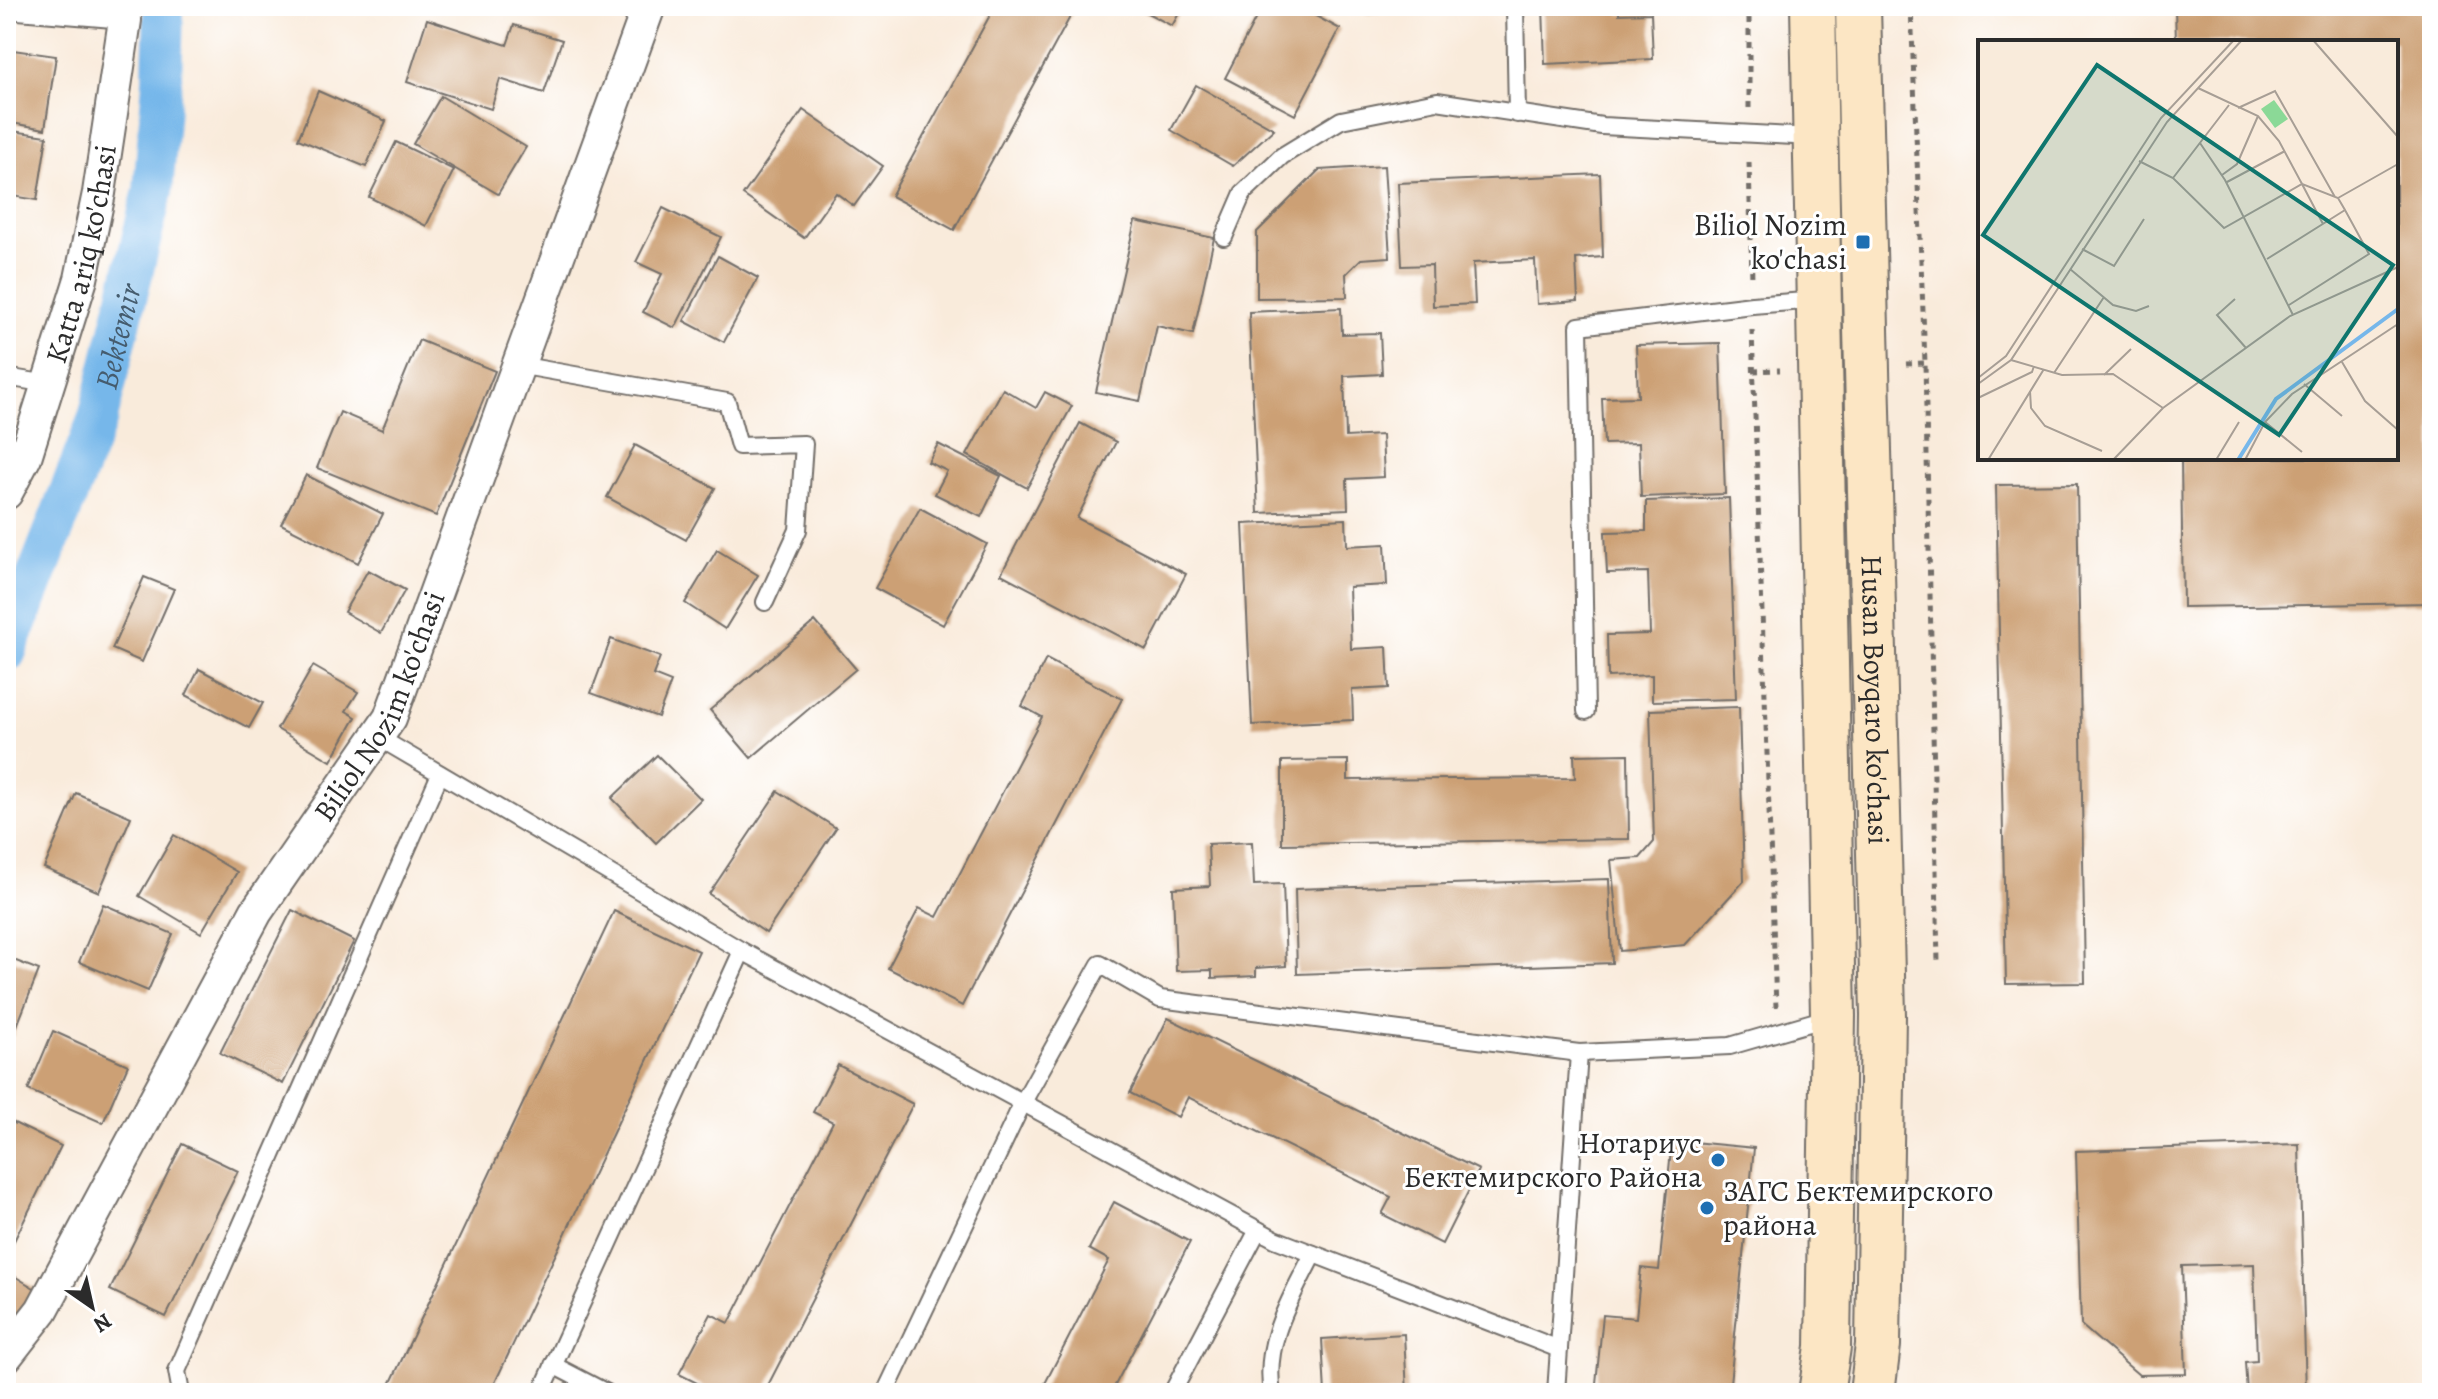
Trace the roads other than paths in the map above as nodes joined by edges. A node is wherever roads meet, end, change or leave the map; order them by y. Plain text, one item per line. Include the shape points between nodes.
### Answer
1 (649, 6) edge
2 (1515, 6) edge
3 (1813, 6) edge
4 (1858, 6) edge
5 (6, 10) edge
6 (125, 13) edge
7 (1517, 114) junction
8 (1816, 137) junction
9 (1224, 237) dead end
10 (1819, 300) junction
11 (518, 365) junction
12 (6, 377) edge
13 (48, 384) junction
14 (6, 493) edge
15 (765, 602) dead end
16 (1586, 711) dead end
17 (376, 736) junction
18 (440, 774) junction
19 (742, 951) junction
20 (1883, 1015) junction
21 (1833, 1016) junction
22 (1579, 1053) junction
23 (1023, 1102) junction
24 (1258, 1230) junction
25 (1313, 1254) junction
26 (1559, 1349) junction
27 (6, 1356) edge
28 (553, 1365) junction
29 (181, 1393) edge
30 (541, 1393) edge
31 (607, 1393) edge
32 (885, 1393) edge
33 (1172, 1393) edge
34 (1272, 1393) edge
35 (1556, 1393) edge
36 (1821, 1393) edge
37 (1872, 1393) edge

1 - 11 street, Biliol Nozim ko'chasi
2 - 7 lane
3 - 8 main road, Husan Boyqaro ko'chasi
4 - 20 main road, Husan Boyqaro ko'chasi
5 - 6 lane
6 - 13 street, Katta ariq ko'chasi via 99,193 81,279
7 - 8 lane via 1602,126
7 - 9 lane via 1437,101 1341,120 1282,156 1243,193
8 - 10 main road, Husan Boyqaro ko'chasi
10 - 16 lane via 1579,326
10 - 21 main road, Husan Boyqaro ko'chasi
11 - 15 lane via 727,402 739,446 804,444 798,530
11 - 17 street, Biliol Nozim ko'chasi via 390,718
12 - 13 lane
13 - 14 street, Katta ariq ko'chasi via 25,457
17 - 18 lane
17 - 27 street, Biliol Nozim ko'chasi via 256,912 42,1310
18 - 19 lane
18 - 29 lane via 177,1371
19 - 23 lane
19 - 28 lane
20 - 21 main road
20 - 37 main road, Husan Boyqaro ko'chasi via 1878,1345
21 - 22 lane via 1730,1046
21 - 36 main road, Husan Boyqaro ko'chasi via 1828,1347
22 - 23 lane via 1160,999 1100,964
22 - 26 lane
23 - 24 lane
23 - 32 lane
24 - 25 lane
24 - 33 lane
25 - 26 lane
25 - 34 lane via 1276,1330 1269,1377
26 - 35 lane
28 - 30 lane
28 - 31 lane

